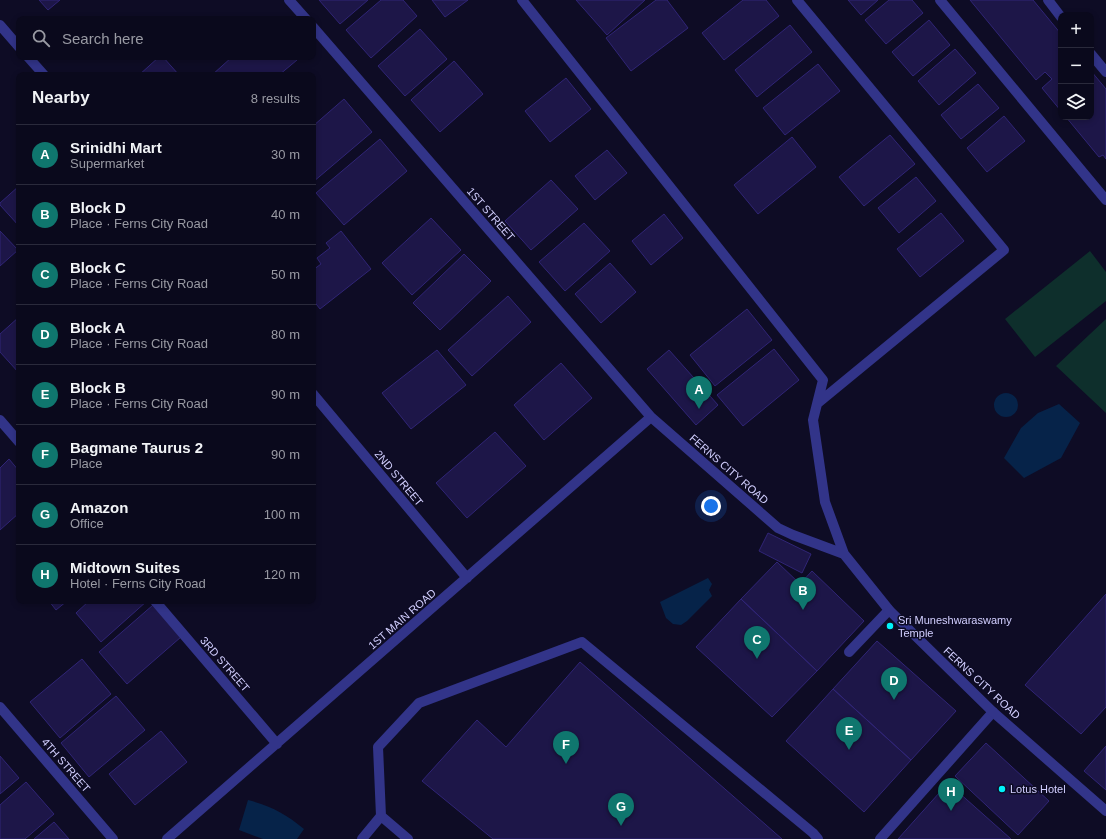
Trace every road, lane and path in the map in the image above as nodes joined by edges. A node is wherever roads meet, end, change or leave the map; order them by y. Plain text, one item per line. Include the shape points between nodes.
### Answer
1 (289, 0) edge
2 (522, 0) edge
3 (797, 0) edge
4 (940, 0) edge
5 (1048, 0) edge
6 (1058, 12) edge
7 (303, 16) edge
8 (0, 25) edge
9 (316, 30) edge
10 (16, 44) edge
11 (1094, 58) edge
12 (31, 60) edge
13 (41, 72) edge
14 (1106, 72) edge
15 (1106, 200) edge
16 (316, 398) edge
17 (818, 403) junction
18 (651, 417) junction
19 (0, 420) edge
20 (16, 439) edge
21 (678, 440) joint
22 (844, 554) junction
23 (467, 578) junction
24 (158, 604) edge
25 (889, 610) junction
26 (849, 652) dead end
27 (0, 707) edge
28 (993, 712) junction
29 (277, 744) junction
30 (1106, 811) edge
31 (381, 816) junction
32 (113, 839) edge
33 (168, 839) edge
34 (362, 839) edge
35 (408, 839) edge
36 (818, 839) edge
37 (880, 839) edge

1 - 7 street
2 - 17 street via 823,380
3 - 17 street via 1004,250
4 - 15 street
5 - 6 street
8 - 10 street
9 - 18 street, 1ST STREET
11 - 14 street
12 - 13 street
16 - 23 street, 2ND STREET
17 - 22 street via 813,420 825,502
18 - 21 street, 1ST STREET
18 - 23 street, 1ST MAIN ROAD
19 - 20 street
21 - 22 street, FERNS CITY ROAD via 778,528
22 - 25 street, FERNS CITY ROAD
23 - 29 street, 1ST MAIN ROAD
24 - 29 street, 3RD STREET
25 - 26 street
25 - 28 street, FERNS CITY ROAD
27 - 32 street, 4TH STREET
28 - 30 street, FERNS CITY ROAD
28 - 37 street
29 - 33 street, 1ST MAIN ROAD
31 - 34 street
31 - 35 street
31 - 36 street via 378,747 419,703 582,642

